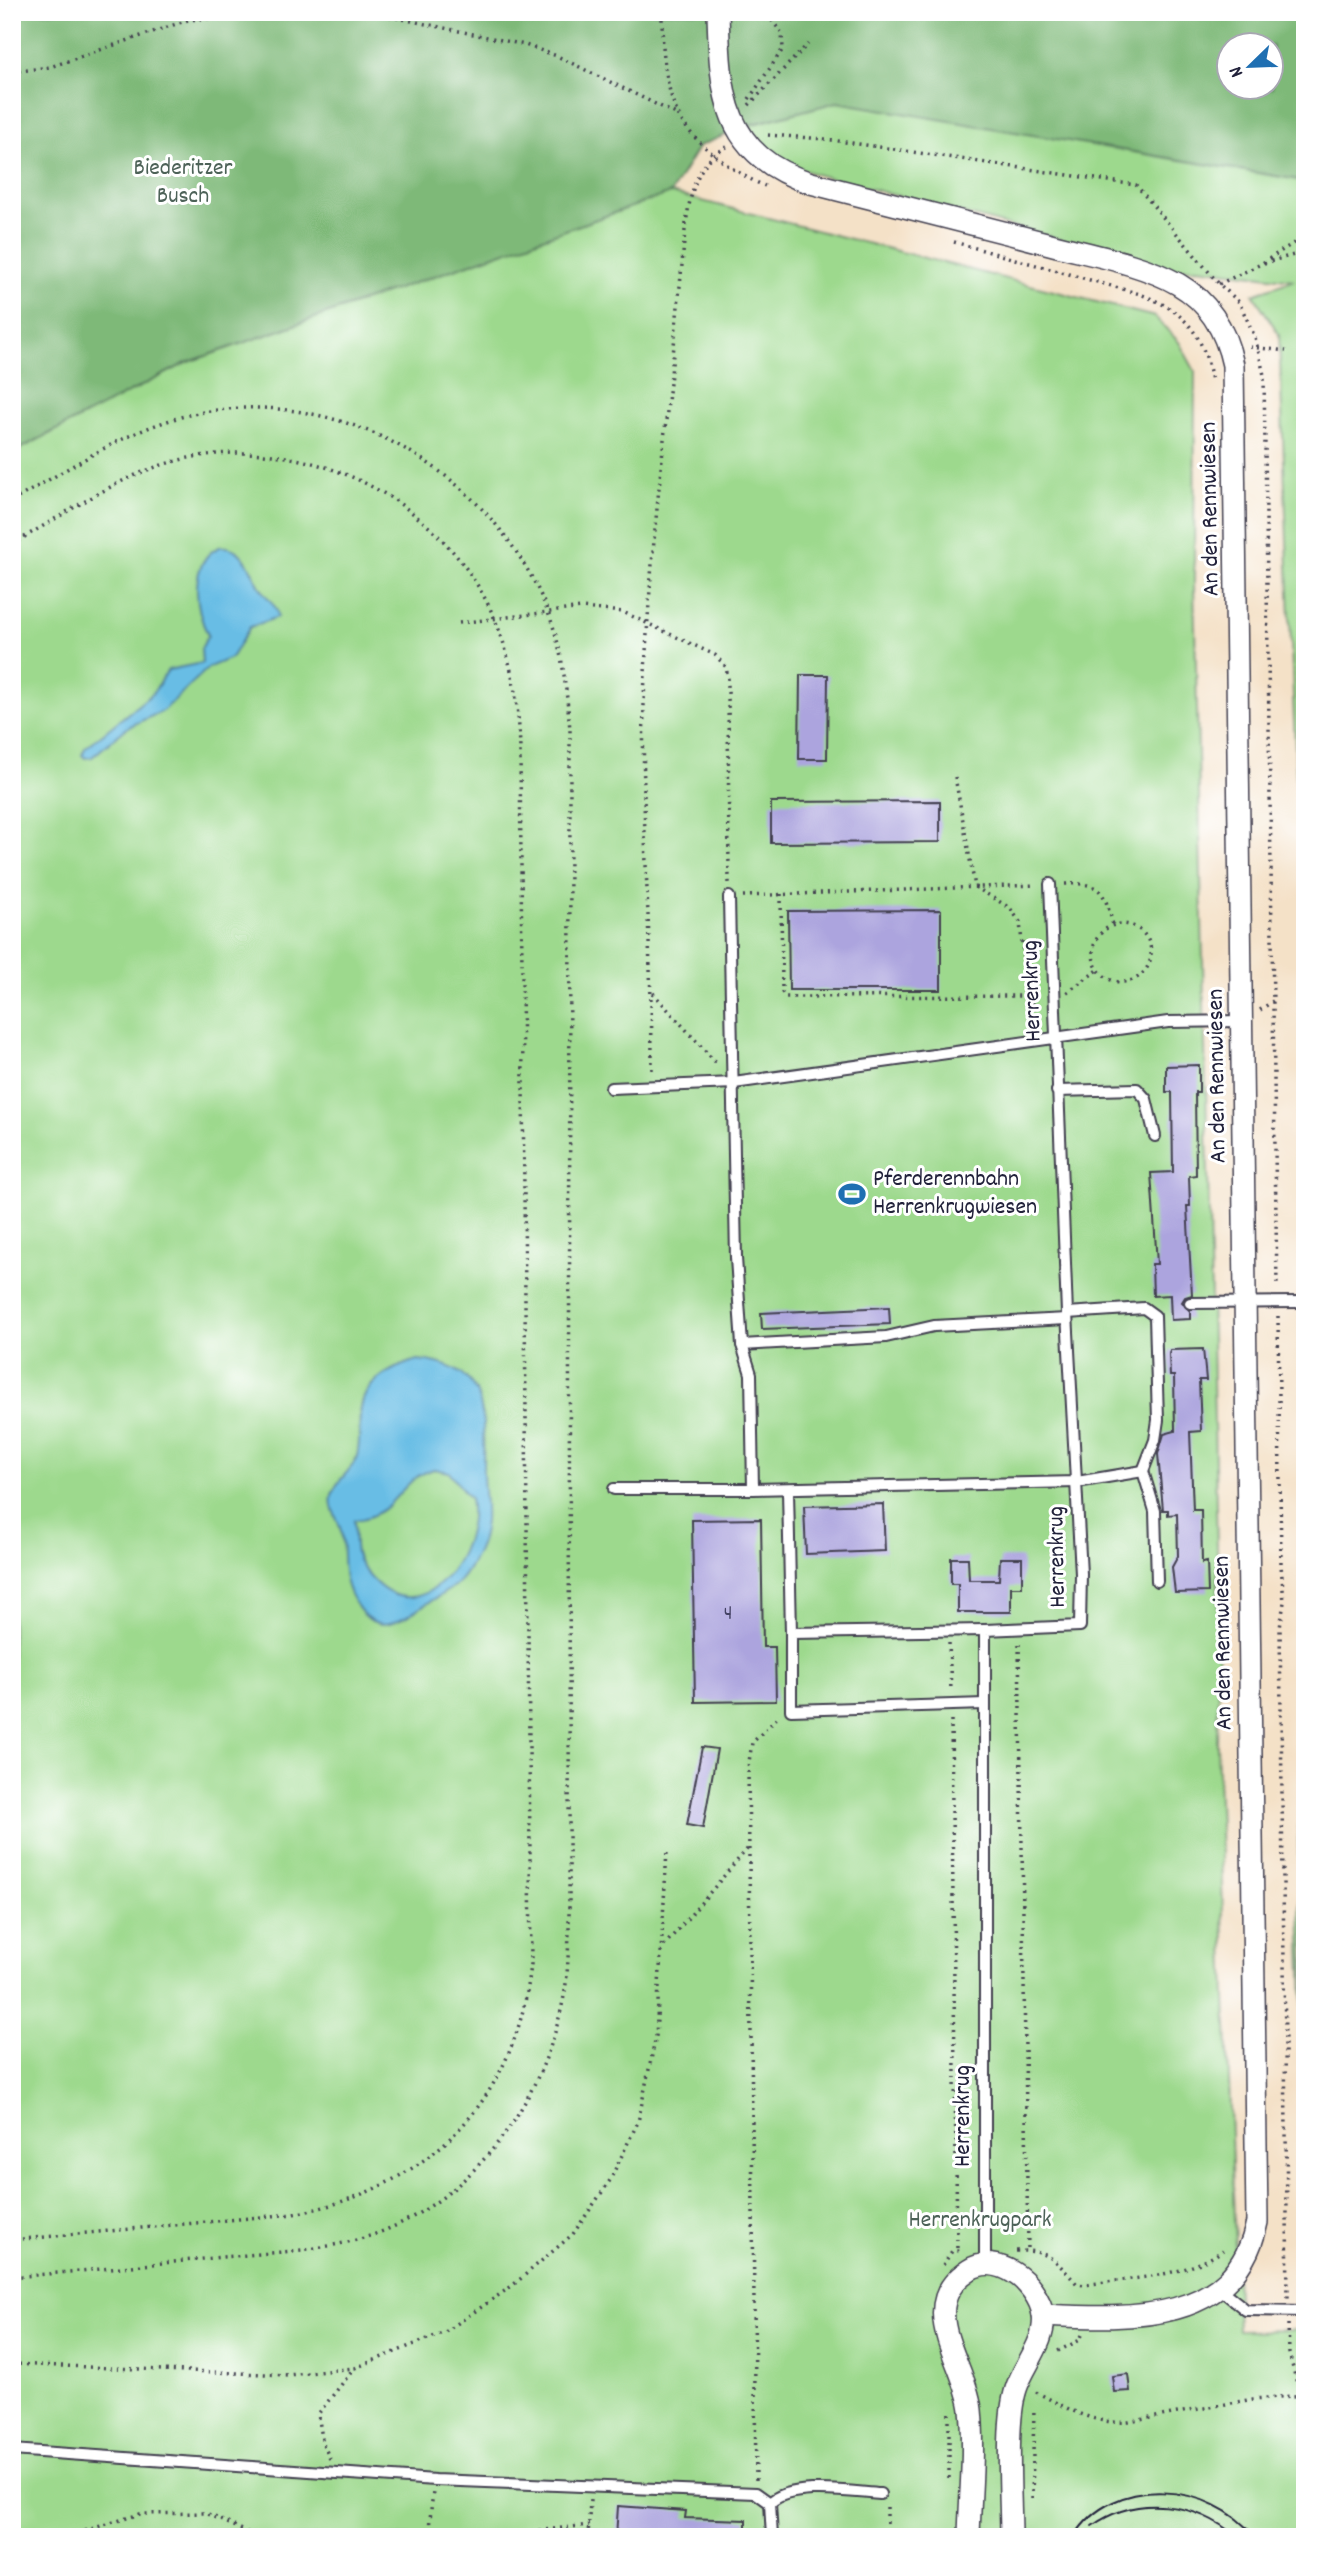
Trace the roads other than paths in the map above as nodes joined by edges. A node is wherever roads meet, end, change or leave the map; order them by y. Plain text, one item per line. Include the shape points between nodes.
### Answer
1 (718, 12) edge
2 (1050, 884) road end
3 (729, 897) road end
4 (1243, 1021) junction
5 (1055, 1035) junction
6 (734, 1083) junction
7 (611, 1088) dead end
8 (1057, 1091) junction
9 (1155, 1136) dead end
10 (1246, 1302) junction
11 (1304, 1302) edge
12 (1190, 1303) dead end
13 (1067, 1316) junction
14 (742, 1345) junction
15 (1143, 1471) junction
16 (1077, 1482) junction
17 (614, 1489) dead end
18 (753, 1489) junction
19 (788, 1490) junction
20 (1157, 1581) dead end
21 (985, 1630) junction
22 (791, 1633) junction
23 (985, 1704) junction
24 (985, 2264) junction
25 (1220, 2289) junction
26 (1305, 2311) edge
27 (1043, 2315) junction
28 (12, 2450) edge
29 (880, 2494) road end
30 (770, 2503) junction
31 (772, 2537) edge
32 (969, 2537) edge
33 (1011, 2537) edge

1 - 4 street, An den Rennwiesen via 721,69 738,130 763,162 792,177 1169,280 1196,298 1223,330 1236,385
2 - 5 lane, Herrenkrug
3 - 6 lane
4 - 5 lane via 1168,1022
4 - 10 street, An den Rennwiesen
5 - 6 lane
5 - 8 lane, Herrenkrug
6 - 7 lane
6 - 14 lane
8 - 9 lane via 1139,1090
8 - 13 lane, Herrenkrug
10 - 11 lane
10 - 12 lane
10 - 25 street, An den Rennwiesen via 1258,2208 1247,2252
13 - 14 lane via 934,1326 886,1337
13 - 15 lane via 1144,1308 1155,1316 1158,1420 1156,1440
13 - 16 lane, Herrenkrug
14 - 18 lane via 751,1374
15 - 16 lane
15 - 20 lane via 1154,1511
16 - 19 lane
16 - 21 lane, Herrenkrug via 1080,1626
17 - 18 lane
18 - 19 lane
19 - 22 lane
21 - 22 lane
21 - 23 lane, Herrenkrug
22 - 23 lane via 791,1710
23 - 24 lane, Herrenkrug
24 - 27 street via 1021,2278
24 - 32 street via 961,2276 944,2304 947,2340 970,2406
25 - 26 lane via 1246,2310
25 - 27 street, An den Rennwiesen via 1177,2309 1085,2317
27 - 33 street via 1030,2385 1011,2411
28 - 30 lane via 435,2480 756,2493
29 - 30 lane via 794,2491 776,2496
30 - 31 lane

